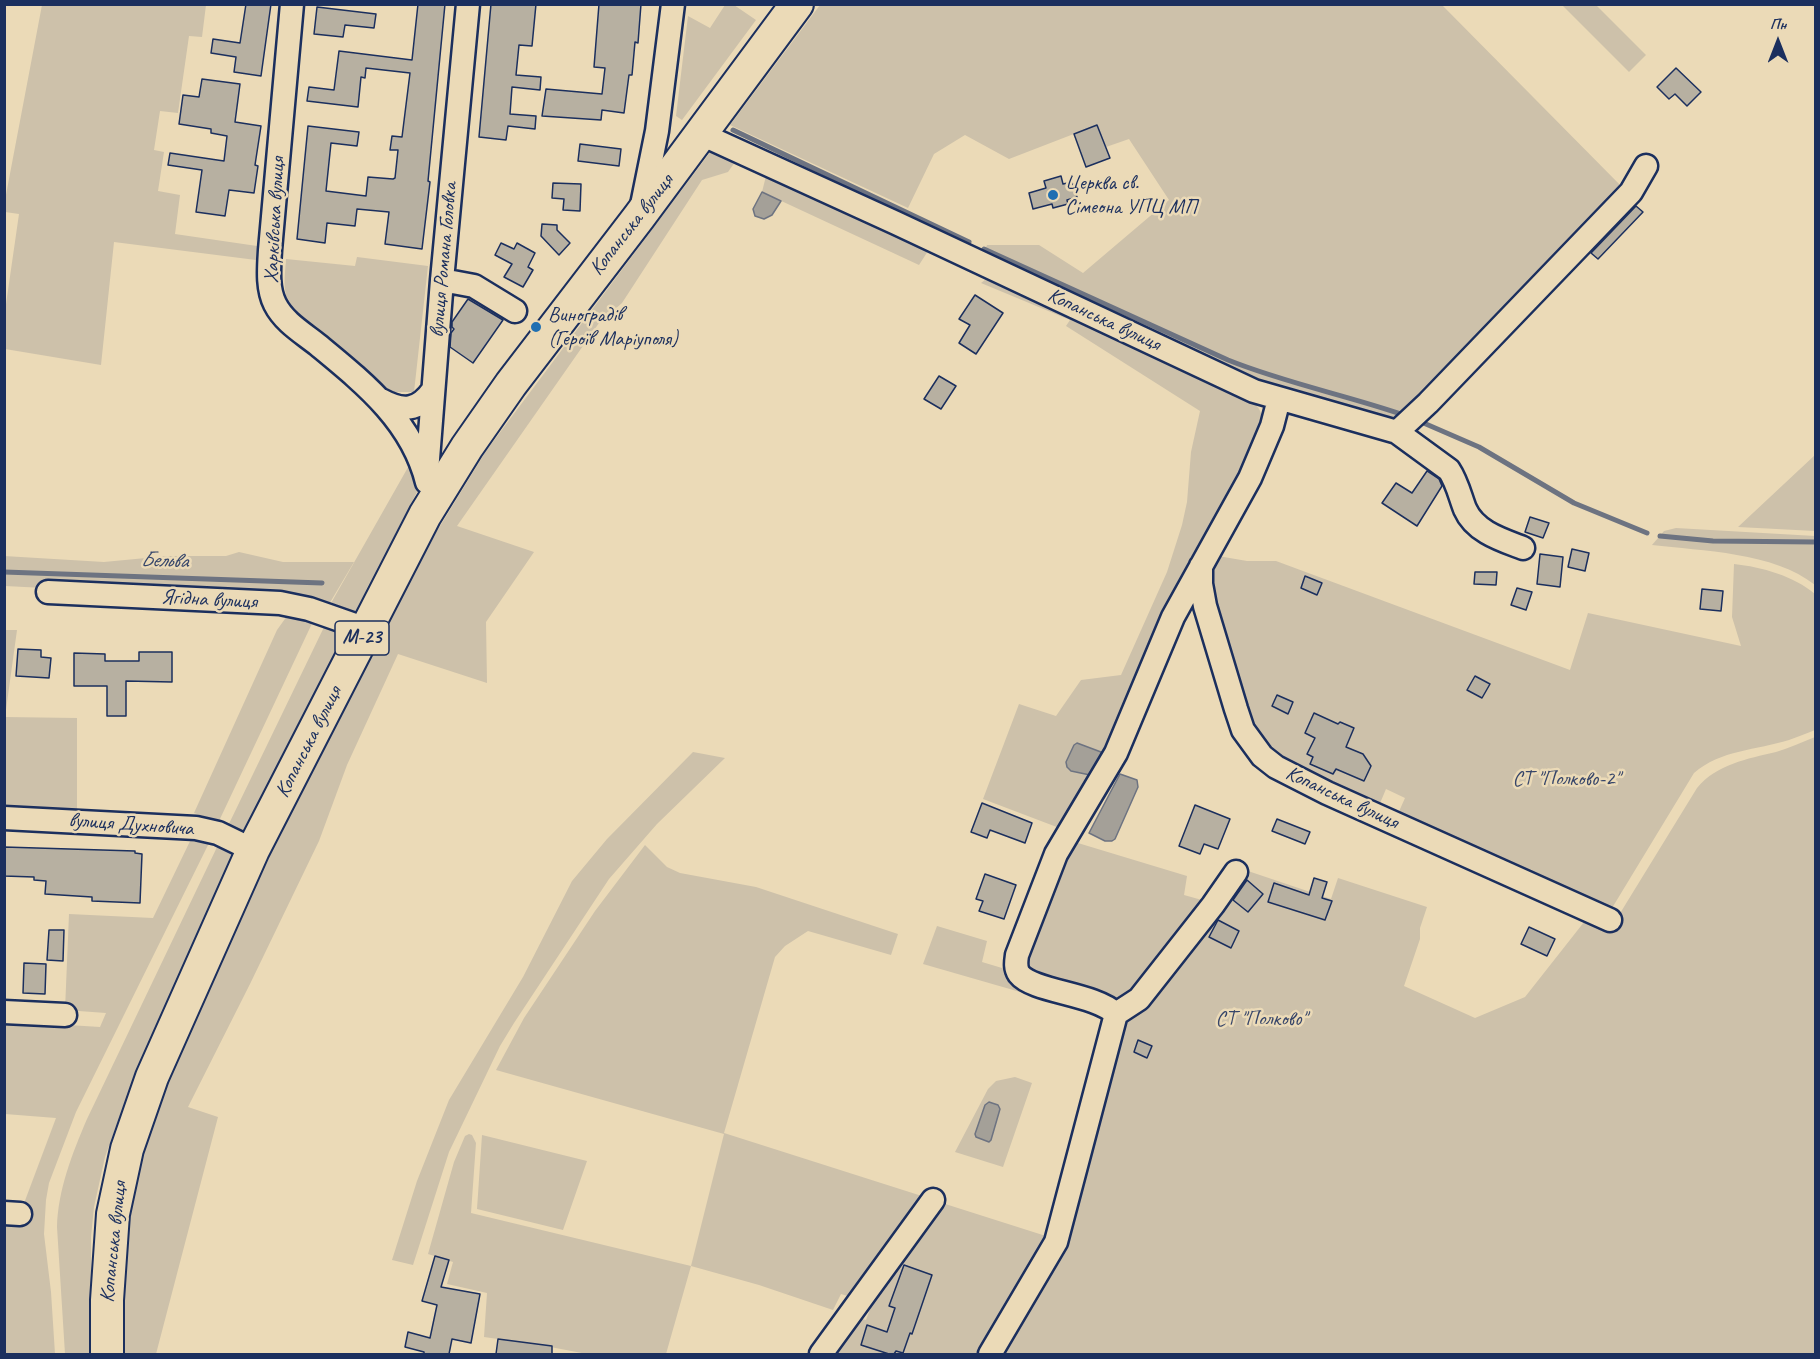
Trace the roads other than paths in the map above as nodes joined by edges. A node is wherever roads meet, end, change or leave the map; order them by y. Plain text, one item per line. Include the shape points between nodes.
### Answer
1 (292, 4) edge
2 (468, 4) edge
3 (673, 4) edge
4 (797, 4) edge
5 (701, 134) junction
6 (1646, 166) dead end
7 (639, 217) junction
8 (442, 280) junction
9 (515, 311) dead end
10 (433, 390) junction
11 (1279, 399) junction
12 (381, 400) junction
13 (1397, 432) junction
14 (427, 482) junction
15 (425, 515) junction
16 (1522, 548) dead end
17 (1201, 566) junction
18 (48, 592) dead end
19 (366, 629) junction
20 (4, 818) edge
21 (253, 850) junction
22 (1236, 872) dead end
23 (1610, 920) dead end
24 (4, 1012) edge
25 (1116, 1014) junction
26 (65, 1015) dead end
27 (933, 1200) dead end
28 (107, 1354) edge
29 (821, 1354) edge
30 (990, 1354) edge

1 - 12 street, Харківська вулиця via 270,250 270,290 287,320
2 - 8 street, вулиця Романа Головка
3 - 7 street via 657,131
4 - 5 highway, Копанська вулиця / М-23
5 - 7 highway, Копанська вулиця / М-23
5 - 11 street, Копанська вулиця
6 - 13 street via 1631,192
7 - 15 highway, Копанська вулиця / М-23 via 511,384
8 - 9 street via 474,286
8 - 10 street, вулиця Романа Головка
10 - 12 street via 426,400 408,408
10 - 14 street, вулиця Романа Головка
11 - 13 street, Копанська вулиця
11 - 17 street via 1250,478
12 - 14 street, Харківська вулиця via 416,451
13 - 16 street, Копанська вулиця via 1449,470 1475,524
14 - 15 street, вулиця Романа Головка
15 - 19 highway, Копанська вулиця / М-23
17 - 23 street, Копанська вулиця via 1205,606 1236,709 1243,730 1262,756 1327,793
17 - 25 street via 1167,629 1113,759 1056,854 1015,963 1026,979 1095,1001
18 - 19 street, Ягідна вулиця via 280,603
19 - 21 highway, Копанська вулиця / М-23
20 - 21 street, вулиця Духновича via 196,828
21 - 28 highway, Копанська вулиця / М-23 via 152,1077 127,1149 110,1246
22 - 25 street via 1139,999
24 - 26 street
25 - 30 street via 1056,1242
27 - 29 street

